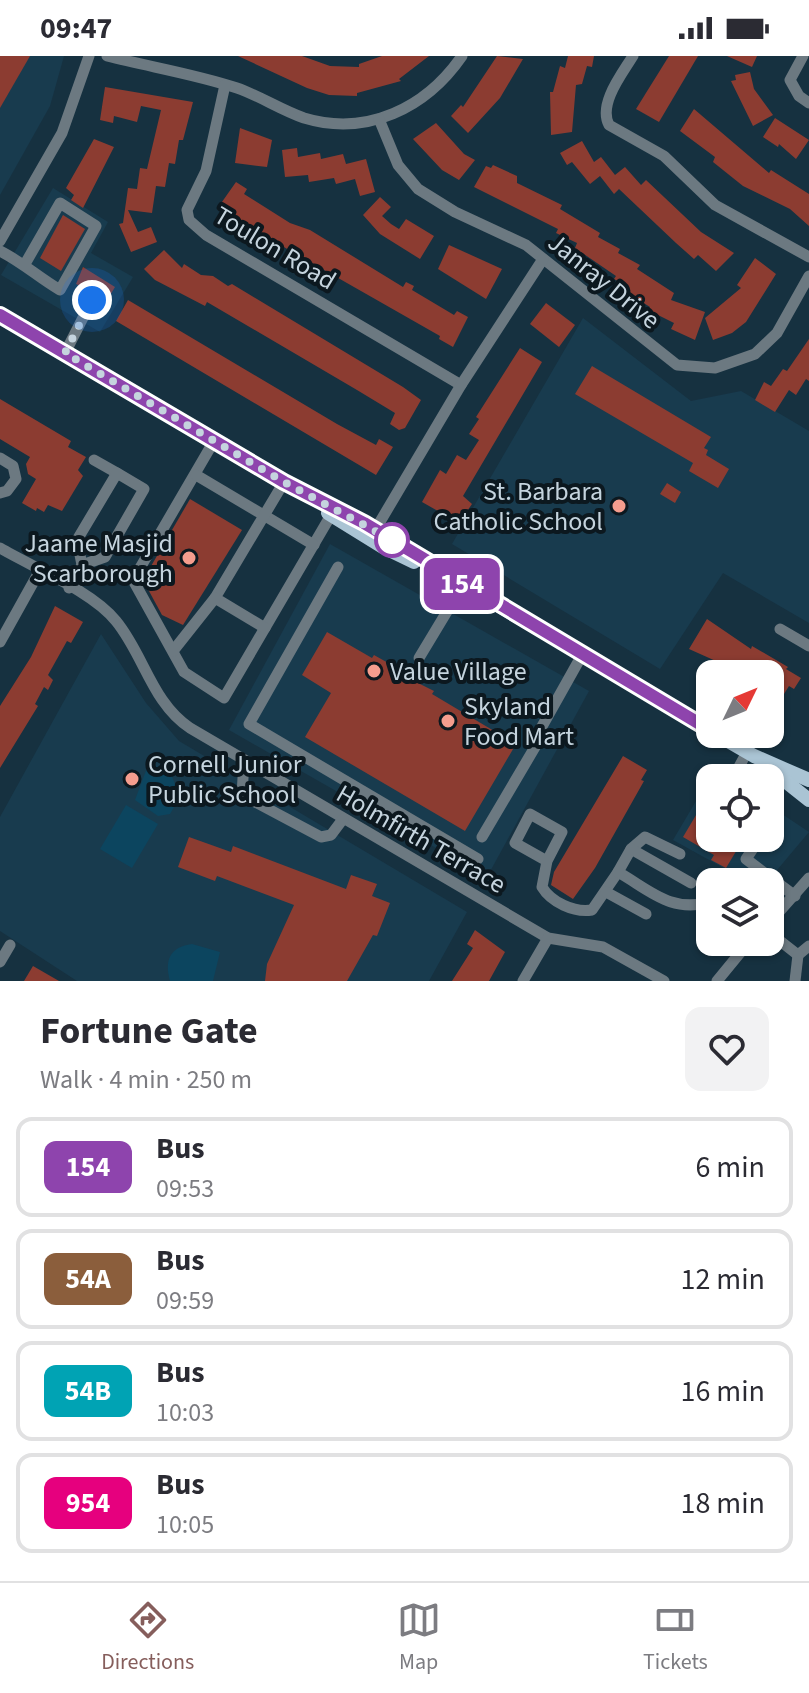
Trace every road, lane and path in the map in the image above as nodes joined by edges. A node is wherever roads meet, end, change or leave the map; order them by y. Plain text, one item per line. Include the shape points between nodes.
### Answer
1 (89, 56) edge
2 (107, 56) edge
3 (462, 56) edge
4 (633, 56) edge
5 (803, 56) edge
6 (225, 85) junction
7 (809, 103) edge
8 (379, 119) junction
9 (0, 241) edge
10 (0, 251) edge
11 (809, 257) edge
12 (543, 259) junction
13 (25, 264) junction
14 (809, 276) edge
15 (92, 300) dead end
16 (0, 315) edge
17 (65, 353) junction
18 (461, 385) junction
19 (214, 441) junction
20 (0, 458) edge
21 (94, 460) dead end
22 (117, 473) junction
23 (196, 475) junction
24 (284, 482) junction
25 (0, 493) edge
26 (263, 515) junction
27 (331, 515) junction
28 (373, 535) junction
29 (314, 545) junction
30 (0, 548) edge
31 (82, 565) junction
32 (338, 567) dead end
33 (39, 572) junction
34 (459, 582) junction
35 (69, 588) junction
36 (215, 598) junction
37 (265, 628) junction
38 (780, 629) dead end
39 (0, 642) edge
40 (809, 646) edge
41 (173, 651) junction
42 (582, 655) junction
43 (419, 658) dead end
44 (696, 722) edge
45 (740, 748) edge
46 (751, 754) junction
47 (244, 761) junction
48 (744, 764) edge
49 (809, 780) edge
50 (809, 800) edge
51 (343, 819) junction
52 (482, 837) dead end
53 (631, 849) junction
54 (751, 852) edge
55 (680, 854) dead end
56 (478, 859) dead end
57 (547, 861) junction
58 (618, 872) junction
59 (809, 878) edge
60 (691, 883) dead end
61 (801, 891) edge
62 (606, 892) junction
63 (696, 906) edge
64 (784, 908) edge
65 (646, 914) dead end
66 (548, 938) junction
67 (784, 944) edge
68 (10, 945) dead end
69 (809, 946) edge
70 (798, 955) junction
71 (738, 956) edge
72 (0, 962) edge
73 (523, 981) edge
74 (664, 981) edge
75 (717, 981) edge
76 (795, 981) edge

1 - 9 street via 62,133
2 - 6 street
3 - 8 street via 429,93
4 - 11 street via 608,103 609,125 664,156 715,205
5 - 7 street via 790,80
6 - 8 street via 317,121 355,124
6 - 18 street, Toulon Road via 203,181 187,210 189,220 206,235
8 - 12 street, Janray Drive via 398,165 418,189 515,238
10 - 13 street
12 - 14 street, Janray Drive via 652,348 677,365 701,369 726,367 755,354 777,333
12 - 18 street
13 - 13 street via 60,203 96,226 60,290
15 - 17 street
16 - 17 main road
17 - 19 main road
18 - 28 street
19 - 23 street
19 - 24 main road
20 - 25 street via 13,466 16,479
21 - 22 street
22 - 31 street via 77,540
22 - 31 street via 144,489 105,557
23 - 26 street
23 - 41 street via 133,580
24 - 26 street
24 - 27 main road
24 - 28 main road
26 - 29 street
26 - 36 street
27 - 28 main road
27 - 29 street
28 - 34 main road
29 - 37 street
30 - 33 street, Holmfirth Terrace
31 - 35 street
32 - 56 street via 249,724
33 - 35 street, Holmfirth Terrace
33 - 39 street
34 - 42 main road
34 - 43 street
35 - 47 street, Holmfirth Terrace via 114,617 178,720
36 - 37 street
36 - 41 street
37 - 41 street via 224,698 184,672
38 - 40 street
42 - 44 main road
42 - 52 street
45 - 46 main road
46 - 48 street
46 - 49 main road
46 - 50 main road
47 - 51 street, Holmfirth Terrace
47 - 51 street via 242,795 321,837 331,835
51 - 66 street, Holmfirth Terrace
53 - 55 street via 645,837
53 - 58 street
53 - 60 street
54 - 61 street via 746,859
57 - 57 street via 515,843 530,814 562,832
57 - 62 street via 542,887 571,908 592,910
58 - 62 street
58 - 63 street via 674,905
59 - 61 street
61 - 64 street
62 - 65 street
66 - 73 street
66 - 74 street, Holmfirth Terrace via 603,947
67 - 70 street
68 - 72 street
69 - 70 street
70 - 76 street
71 - 75 street

